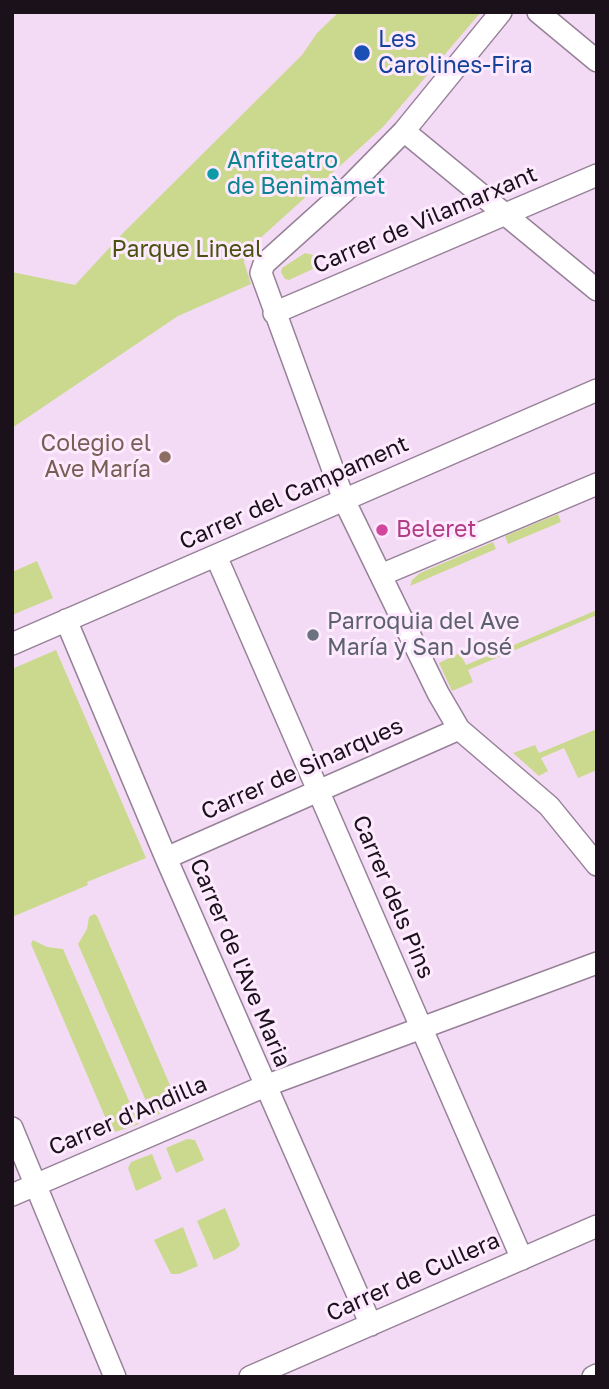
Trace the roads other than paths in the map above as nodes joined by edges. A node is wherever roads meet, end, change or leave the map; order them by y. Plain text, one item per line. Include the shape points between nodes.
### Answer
1 (501, 12) edge
2 (538, 12) edge
3 (597, 61) edge
4 (404, 131) junction
5 (597, 174) edge
6 (505, 214) junction
7 (597, 290) edge
8 (274, 313) junction
9 (597, 390) edge
10 (597, 484) edge
11 (344, 500) junction
12 (216, 556) junction
13 (381, 575) junction
14 (66, 620) junction
15 (12, 643) edge
16 (459, 729) junction
17 (318, 789) junction
18 (166, 858) junction
19 (597, 865) edge
20 (597, 963) edge
21 (421, 1029) junction
22 (265, 1086) junction
23 (12, 1128) edge
24 (36, 1184) junction
25 (12, 1195) edge
26 (597, 1226) edge
27 (522, 1259) junction
28 (371, 1325) junction
29 (116, 1377) edge
30 (250, 1377) edge

1 - 4 street
2 - 3 street
4 - 6 street
4 - 8 street via 264,264 262,281
5 - 6 street, Carrer de Vilamarxant
6 - 7 street
6 - 8 street, Carrer de Vilamarxant
8 - 11 street
9 - 11 street, Carrer del Campament
10 - 13 street
11 - 12 street, Carrer del Campament
11 - 13 street
12 - 14 street, Carrer del Campament
12 - 17 street, Carrer dels Pins
13 - 16 street
14 - 15 street, Carrer del Campament
14 - 18 street, Carrer de l'Ave Maria
16 - 17 street, Carrer de Sinarques
16 - 19 street via 549,806
17 - 18 street, Carrer de Sinarques
17 - 21 street, Carrer dels Pins
18 - 22 street, Carrer de l'Ave Maria
20 - 21 street, Carrer d'Andilla
21 - 22 street, Carrer d'Andilla
21 - 27 street, Carrer dels Pins
22 - 24 street, Carrer d'Andilla
22 - 28 street, Carrer de l'Ave Maria
23 - 24 street
24 - 25 street, Carrer d'Andilla
24 - 29 street
26 - 27 street, Carrer de Cullera
27 - 28 street, Carrer de Cullera
28 - 30 street, Carrer de Cullera

